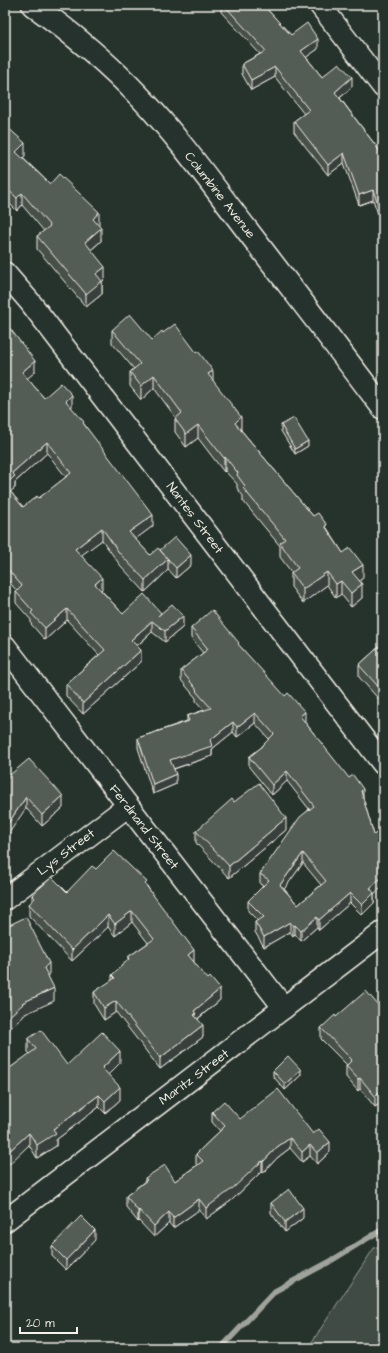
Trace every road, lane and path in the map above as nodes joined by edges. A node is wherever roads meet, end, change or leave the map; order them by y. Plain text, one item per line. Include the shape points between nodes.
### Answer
1 (33, 5) edge
2 (320, 5) edge
3 (379, 74) edge
4 (5, 273) edge
5 (383, 408) edge
6 (5, 646) edge
7 (383, 764) edge
8 (128, 806) junction
9 (5, 899) edge
10 (383, 932) edge
11 (284, 1008) junction
12 (5, 1221) edge

1 - 5 main road, Columbine Avenue via 64,27 142,99
2 - 3 street
4 - 7 street, Nantes Street via 30,302
6 - 8 street, Ferdinand Street
8 - 9 street, Lys Street
8 - 11 street, Ferdinand Street
10 - 11 street, Maritz Street
11 - 12 street, Maritz Street

